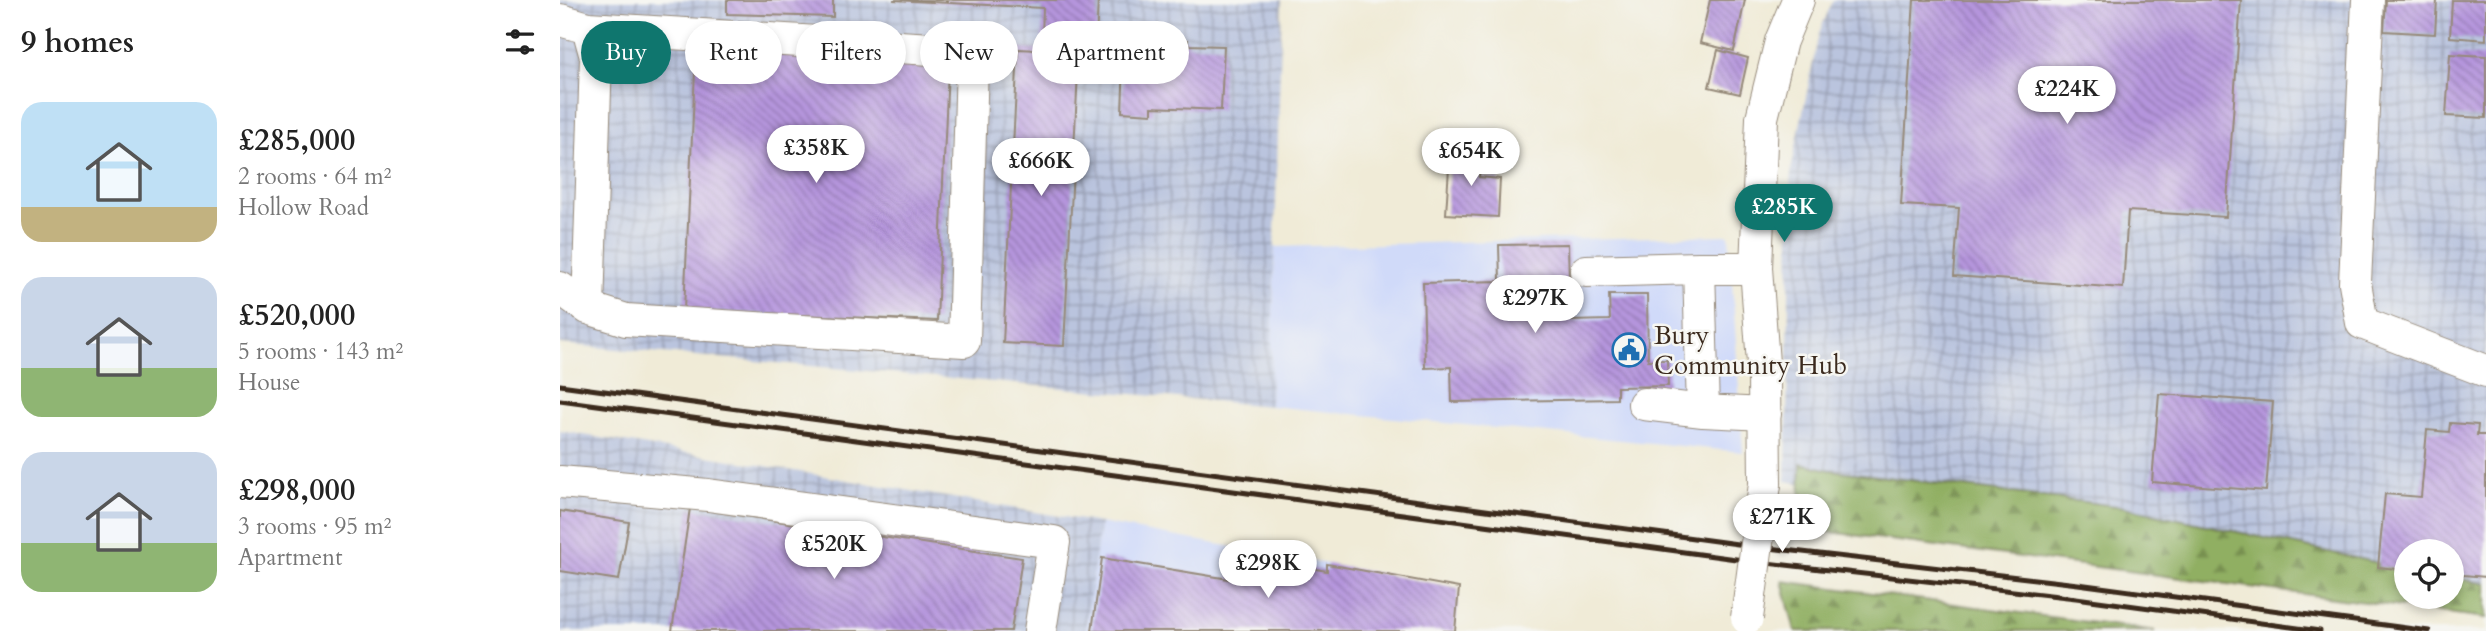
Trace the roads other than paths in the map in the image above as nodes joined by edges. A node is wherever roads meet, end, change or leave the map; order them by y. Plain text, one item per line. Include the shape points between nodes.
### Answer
1 (1798, 0) edge
2 (2368, 0) edge
3 (574, 24) edge
4 (1699, 268) junction
5 (1756, 268) junction
6 (1586, 271) dead end
7 (560, 288) edge
8 (588, 308) junction
9 (2486, 371) edge
10 (1644, 404) dead end
11 (1703, 411) junction
12 (1765, 414) junction
13 (560, 482) edge
14 (1747, 624) edge
15 (1040, 631) edge

1 - 5 street via 1781,41 1762,118
2 - 9 street via 2355,283 2362,323
3 - 8 street via 596,57
3 - 8 street via 964,51 972,62 964,341 626,320
4 - 5 street
4 - 6 street
4 - 11 street
5 - 12 street
7 - 8 street
10 - 11 street
11 - 12 street
12 - 14 street, bridge via 1765,484
13 - 15 street via 708,495 1054,542

